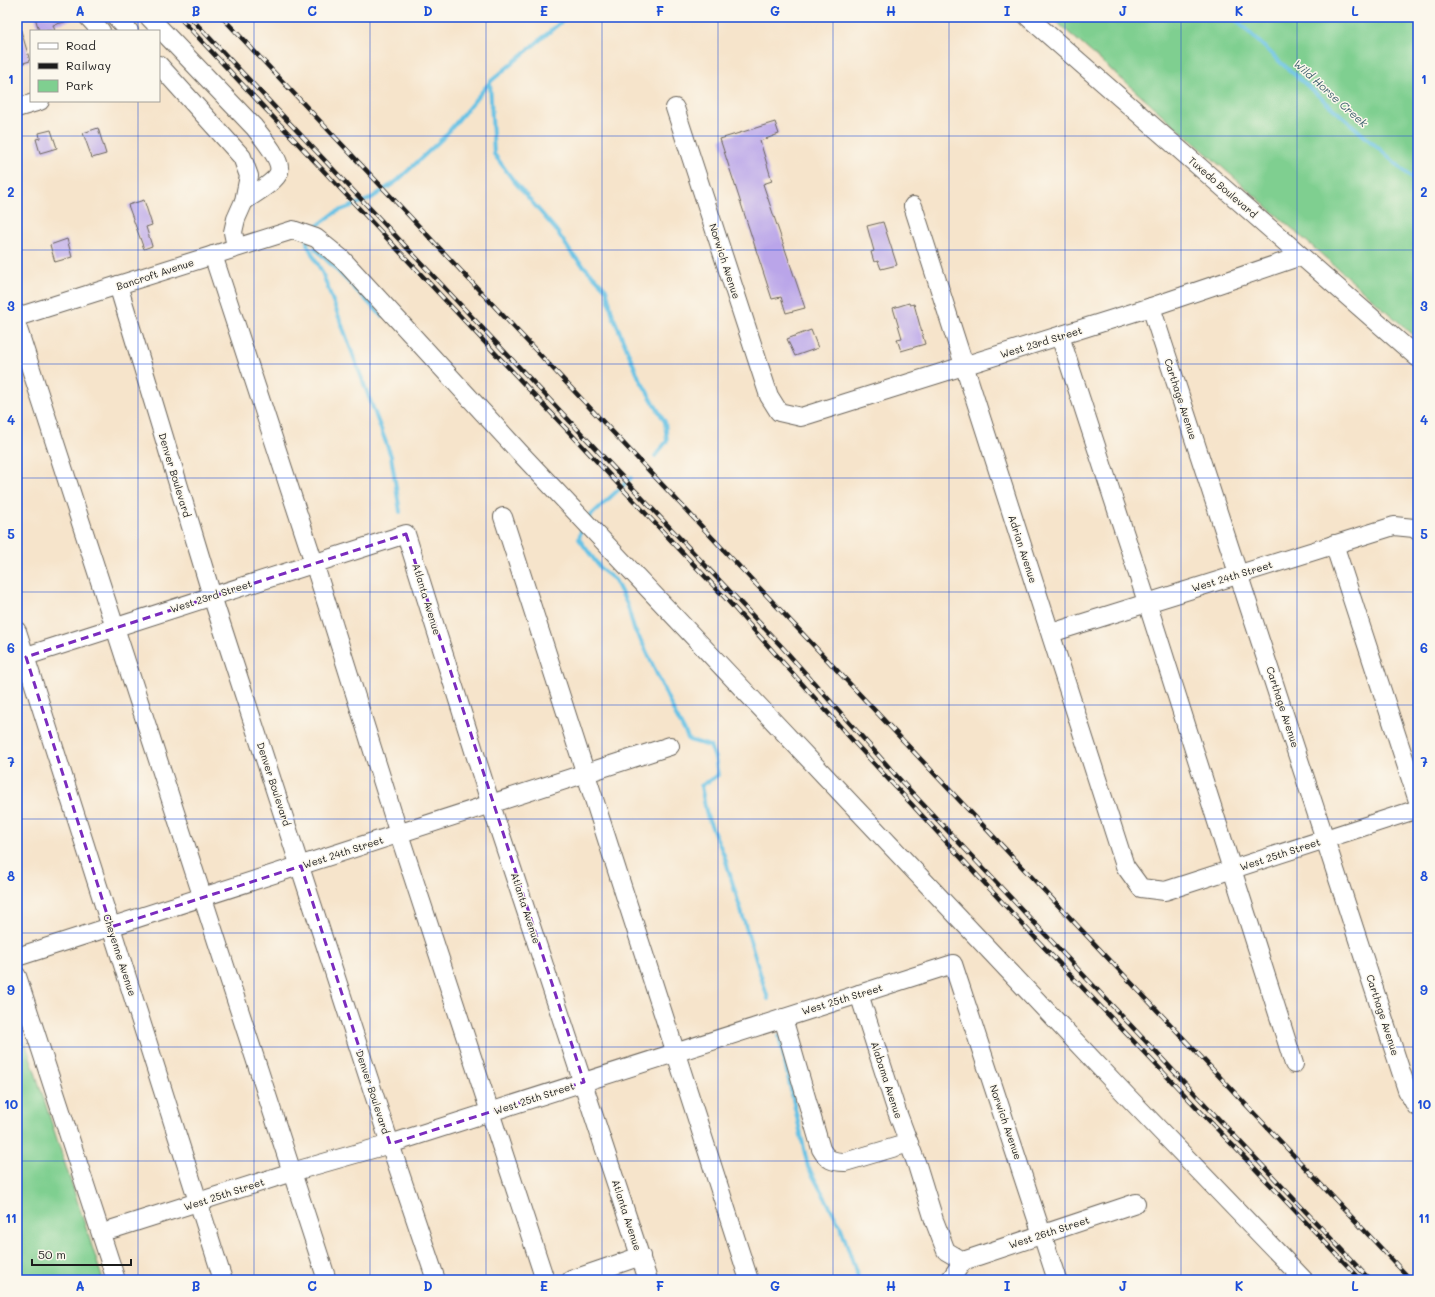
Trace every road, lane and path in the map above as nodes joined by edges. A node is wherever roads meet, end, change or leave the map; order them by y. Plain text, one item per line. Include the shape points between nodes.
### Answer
1 (88, 17) edge
2 (116, 17) edge
3 (149, 17) edge
4 (1028, 17) edge
5 (100, 30) edge
6 (127, 30) edge
7 (160, 66) edge
8 (37, 102) edge
9 (17, 108) edge
10 (675, 108) dead end
11 (244, 201) junction
12 (913, 206) dead end
13 (236, 247) junction
14 (213, 255) junction
15 (1301, 256) junction
16 (118, 285) junction
17 (1151, 308) junction
18 (17, 317) edge
19 (17, 326) edge
20 (1060, 336) junction
21 (1418, 358) edge
22 (963, 366) junction
23 (779, 412) joint
24 (503, 516) dead end
25 (1416, 529) edge
26 (406, 534) joint
27 (1334, 544) junction
28 (314, 563) junction
29 (1239, 573) junction
30 (212, 596) junction
31 (1147, 602) junction
32 (115, 627) junction
33 (17, 630) edge
34 (1051, 633) junction
35 (21, 658) edge
36 (670, 746) dead end
37 (586, 773) junction
38 (1418, 800) edge
39 (492, 805) junction
40 (1418, 809) edge
41 (399, 834) junction
42 (1326, 840) junction
43 (301, 866) junction
44 (1232, 869) junction
45 (1141, 888) joint
46 (202, 898) junction
47 (111, 927) junction
48 (17, 957) edge
49 (953, 964) joint
50 (17, 976) edge
51 (859, 994) junction
52 (783, 1018) junction
53 (676, 1052) junction
54 (1294, 1064) dead end
55 (584, 1082) junction
56 (1417, 1106) edge
57 (490, 1112) junction
58 (909, 1143) junction
59 (390, 1144) junction
60 (292, 1172) junction
61 (198, 1202) junction
62 (1136, 1203) dead end
63 (113, 1229) dead end
64 (1043, 1233) junction
65 (641, 1256) junction
66 (963, 1261) junction
67 (116, 1280) edge
68 (223, 1280) edge
69 (327, 1280) edge
70 (436, 1280) edge
71 (545, 1280) edge
72 (571, 1280) edge
73 (648, 1280) edge
74 (749, 1280) edge
75 (950, 1280) edge
76 (1057, 1280) edge
77 (1304, 1280) edge

1 - 5 street
2 - 6 street
3 - 11 street via 254,127 279,164 279,173 273,181
4 - 15 street, Tuxedo Boulevard
7 - 11 street via 242,157 249,176
8 - 9 street
10 - 23 street, Norwich Avenue via 769,396
11 - 13 street via 233,232
12 - 22 street, Adrian Avenue
13 - 14 street, Bancroft Avenue
13 - 77 street, Bancroft Avenue via 293,230 316,238 342,258 450,377 1127,1096
14 - 16 street, Bancroft Avenue
14 - 28 street
15 - 17 street, West 23rd Street
15 - 21 street, Tuxedo Boulevard
16 - 18 street, Bancroft Avenue
16 - 30 street, Denver Boulevard
17 - 20 street, West 23rd Street
17 - 29 street, Carthage Avenue
19 - 32 street
20 - 22 street, West 23rd Street
20 - 31 street
22 - 23 street, West 23rd Street via 801,417
22 - 34 street, Adrian Avenue
24 - 37 street
25 - 27 street, West 24th Street via 1394,526
26 - 28 street, West 23rd Street
26 - 39 street, Atlanta Avenue
27 - 29 street, West 24th Street
27 - 38 street
28 - 30 street, West 23rd Street
28 - 41 street
29 - 31 street, West 24th Street
29 - 42 street, Carthage Avenue
30 - 32 street, West 23rd Street
30 - 43 street, Denver Boulevard
31 - 34 street, West 24th Street
31 - 44 street
32 - 35 street, West 23rd Street
32 - 46 street
33 - 35 street, Cheyenne Avenue
34 - 45 street, Adrian Avenue via 1124,866
35 - 47 street, Cheyenne Avenue
36 - 37 street, West 24th Street
37 - 39 street, West 24th Street
37 - 53 street
39 - 41 street, West 24th Street
39 - 55 street, Atlanta Avenue
40 - 42 street, West 25th Street
41 - 43 street, West 24th Street
41 - 57 street
42 - 44 street, West 25th Street
42 - 56 street, Carthage Avenue via 1407,1090
43 - 46 street, West 24th Street
43 - 59 street, Denver Boulevard
44 - 45 street, West 25th Street via 1165,891
44 - 54 street
46 - 47 street, West 24th Street
46 - 60 street
47 - 48 street, West 24th Street
47 - 61 street, Cheyenne Avenue
49 - 51 street, West 25th Street
49 - 64 street, Norwich Avenue
50 - 67 street
51 - 52 street, West 25th Street
51 - 58 street, Alabama Avenue
52 - 53 street, West 25th Street
52 - 58 street via 821,1149 826,1158 834,1162 845,1162
53 - 55 street, West 25th Street
53 - 74 street
55 - 57 street, West 25th Street
55 - 65 street, Atlanta Avenue
57 - 59 street, West 25th Street
57 - 71 street
58 - 66 street, Alabama Avenue via 946,1251
59 - 60 street, West 25th Street
59 - 70 street, Denver Boulevard
60 - 61 street, West 25th Street
60 - 69 street
61 - 63 street, West 25th Street
61 - 68 street, Cheyenne Avenue
62 - 64 street, West 26th Street
64 - 66 street, West 26th Street
64 - 76 street, Norwich Avenue
65 - 72 street
65 - 73 street, Atlanta Avenue
66 - 75 street

